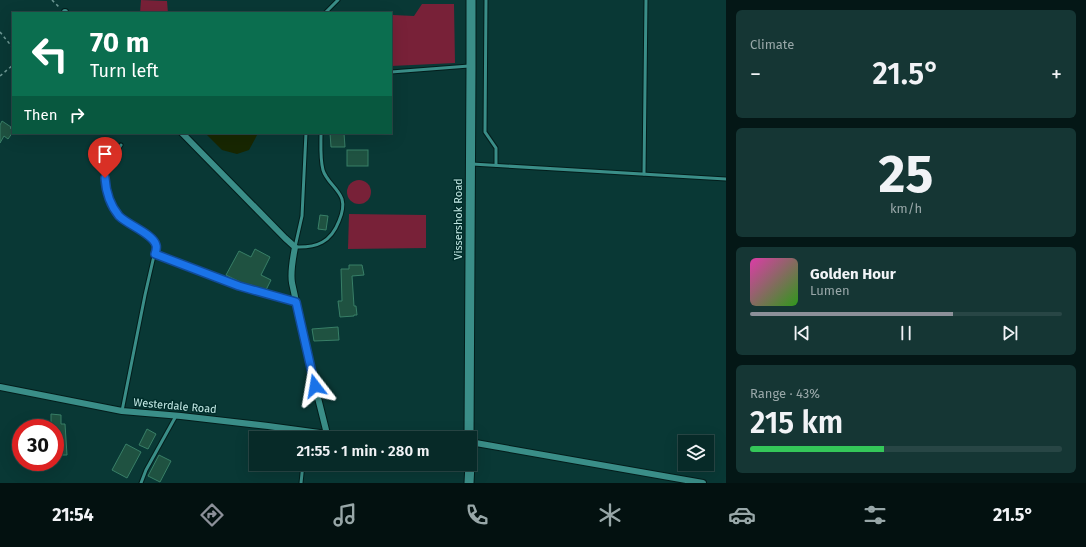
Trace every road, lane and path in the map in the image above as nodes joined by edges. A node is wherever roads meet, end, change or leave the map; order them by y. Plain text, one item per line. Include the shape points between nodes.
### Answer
1 (52, 0) edge
2 (338, 0) edge
3 (471, 0) edge
4 (486, 0) edge
5 (646, 0) edge
6 (64, 12) edge
7 (326, 12) edge
8 (0, 32) edge
9 (12, 47) edge
10 (12, 66) edge
11 (471, 66) junction
12 (392, 72) edge
13 (0, 76) edge
14 (183, 134) edge
15 (306, 134) edge
16 (321, 134) edge
17 (120, 145) dead end
18 (471, 164) junction
19 (496, 165) junction
20 (644, 174) junction
21 (726, 179) edge
22 (295, 247) junction
23 (155, 254) junction
24 (296, 302) junction
25 (0, 387) edge
26 (122, 411) junction
27 (176, 415) junction
28 (307, 431) edge
29 (326, 431) edge
30 (469, 431) edge
31 (477, 443) edge
32 (302, 471) edge
33 (470, 471) edge
34 (140, 483) edge
35 (301, 483) edge
36 (469, 483) edge
37 (703, 483) edge

1 - 6 path
2 - 7 lane
3 - 11 main road, Vissershok Road
4 - 19 lane via 486,132 496,148
5 - 20 lane
8 - 9 path
10 - 13 path
11 - 12 lane
11 - 18 main road, Vissershok Road
14 - 22 street
15 - 22 lane via 302,216
16 - 22 lane via 324,173 341,198 342,213 335,230 324,242 313,246
17 - 23 lane via 105,178 107,196 120,217 154,241
18 - 19 lane
18 - 30 main road, Vissershok Road
19 - 20 lane
20 - 21 lane
22 - 24 street via 291,275
23 - 24 lane via 239,286
23 - 26 lane
24 - 29 street
25 - 26 street, Westerdale Road
26 - 27 street, Westerdale Road
27 - 28 street, Westerdale Road
27 - 34 lane
31 - 37 street
32 - 35 lane
33 - 36 main road

